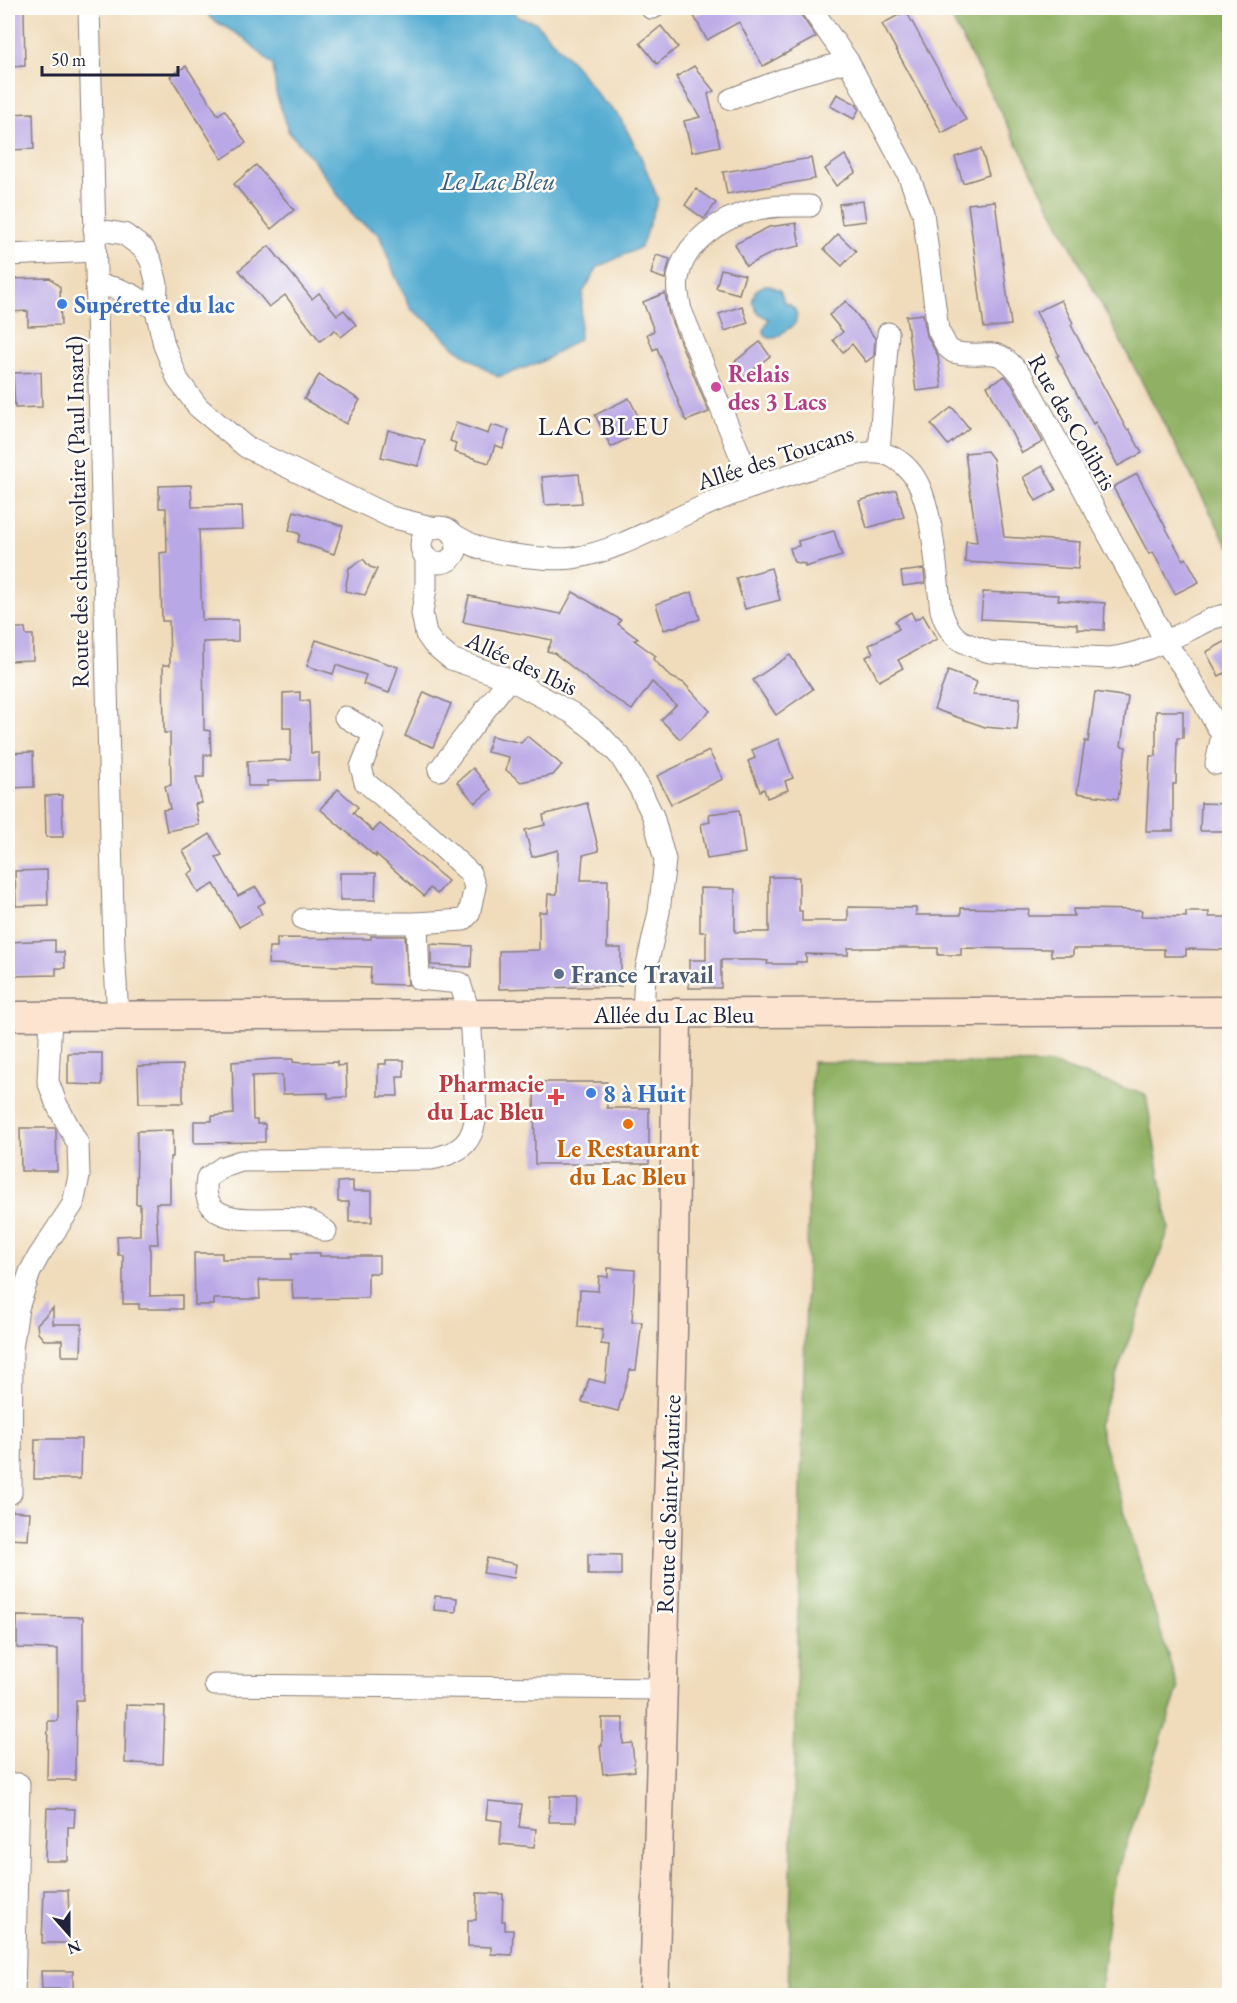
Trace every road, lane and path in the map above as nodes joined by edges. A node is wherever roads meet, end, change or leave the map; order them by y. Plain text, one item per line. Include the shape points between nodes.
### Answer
1 (89, 8) edge
2 (811, 8) edge
3 (848, 61) junction
4 (730, 99) dead end
5 (810, 206) dead end
6 (94, 229) junction
7 (96, 251) junction
8 (8, 255) edge
9 (97, 285) junction
10 (156, 310) junction
11 (888, 333) dead end
12 (879, 453) junction
13 (753, 487) junction
14 (391, 518) junction
15 (444, 531) junction
16 (485, 550) junction
17 (436, 555) junction
18 (1230, 615) edge
19 (1165, 642) junction
20 (509, 679) junction
21 (345, 717) dead end
22 (1216, 764) dead end
23 (439, 770) dead end
24 (303, 920) dead end
25 (417, 923) junction
26 (1230, 1011) edge
27 (643, 1013) junction
28 (677, 1013) junction
29 (8, 1016) edge
30 (51, 1016) junction
31 (118, 1016) junction
32 (470, 1016) junction
33 (326, 1231) dead end
34 (11, 1493) dead end
35 (215, 1685) dead end
36 (663, 1689) junction
37 (8, 1784) edge
38 (14, 1995) edge
39 (654, 1995) edge

1 - 6 street, Route des chutes voltaire (Paul Insard)
2 - 3 street, Rue des Colibris
3 - 4 street
3 - 19 street, Rue des Colibris via 918,196 942,340 953,352 999,354 1016,369
5 - 13 street via 756,209 717,225 688,252 677,279 681,310
6 - 7 street, Route des chutes voltaire (Paul Insard)
6 - 10 street, Allée des Toucans via 124,234 144,249 157,284
7 - 8 street
7 - 9 street, Route des chutes voltaire (Paul Insard)
9 - 10 street via 124,290
9 - 31 street, Route des chutes voltaire (Paul Insard)
10 - 14 street, Allée des Toucans via 178,380 198,407 246,447
11 - 12 street
12 - 13 street, Allée des Toucans via 842,459
12 - 19 street, Allée des Toucans via 890,455 908,469 921,487 929,515 941,610 945,625 955,638 990,652 1109,658 1127,656
13 - 16 street, Allée des Toucans via 586,556 543,558
14 - 15 street, Allée des Toucans
14 - 17 street, Allée des Toucans
15 - 16 street, Allée des Toucans
15 - 17 street via 426,532
15 - 17 street, Allée des Ibis via 456,540 456,550
16 - 17 street, Allée des Toucans
17 - 20 street, Allée des Ibis via 422,605 423,624 433,644 451,659
18 - 19 street, Allée des Toucans via 1210,618
19 - 22 street, Rue des Colibris via 1222,735
20 - 23 street
20 - 27 street, Allée des Ibis via 572,713 598,733 620,756 653,816 664,872 645,974
21 - 25 street via 374,734 361,767 365,782 470,873 475,887 469,914 463,920
24 - 25 street
25 - 32 street via 419,979 460,983
26 - 28 street, Allée du Lac Bleu
27 - 28 street, Allée du Lac Bleu
27 - 32 street, Allée du Lac Bleu
28 - 36 street, Route de Saint-Maurice
29 - 30 street, Allée du Lac Bleu
30 - 31 street, Allée du Lac Bleu
30 - 34 street via 48,1081 78,1144 79,1176 73,1204 30,1272 18,1308 12,1348
31 - 32 street, Allée du Lac Bleu
32 - 33 street via 475,1125 459,1150 431,1158 241,1161 207,1178 207,1199 221,1215 302,1219
35 - 36 street
36 - 39 street, Route de Saint-Maurice
37 - 38 street via 19,1784

